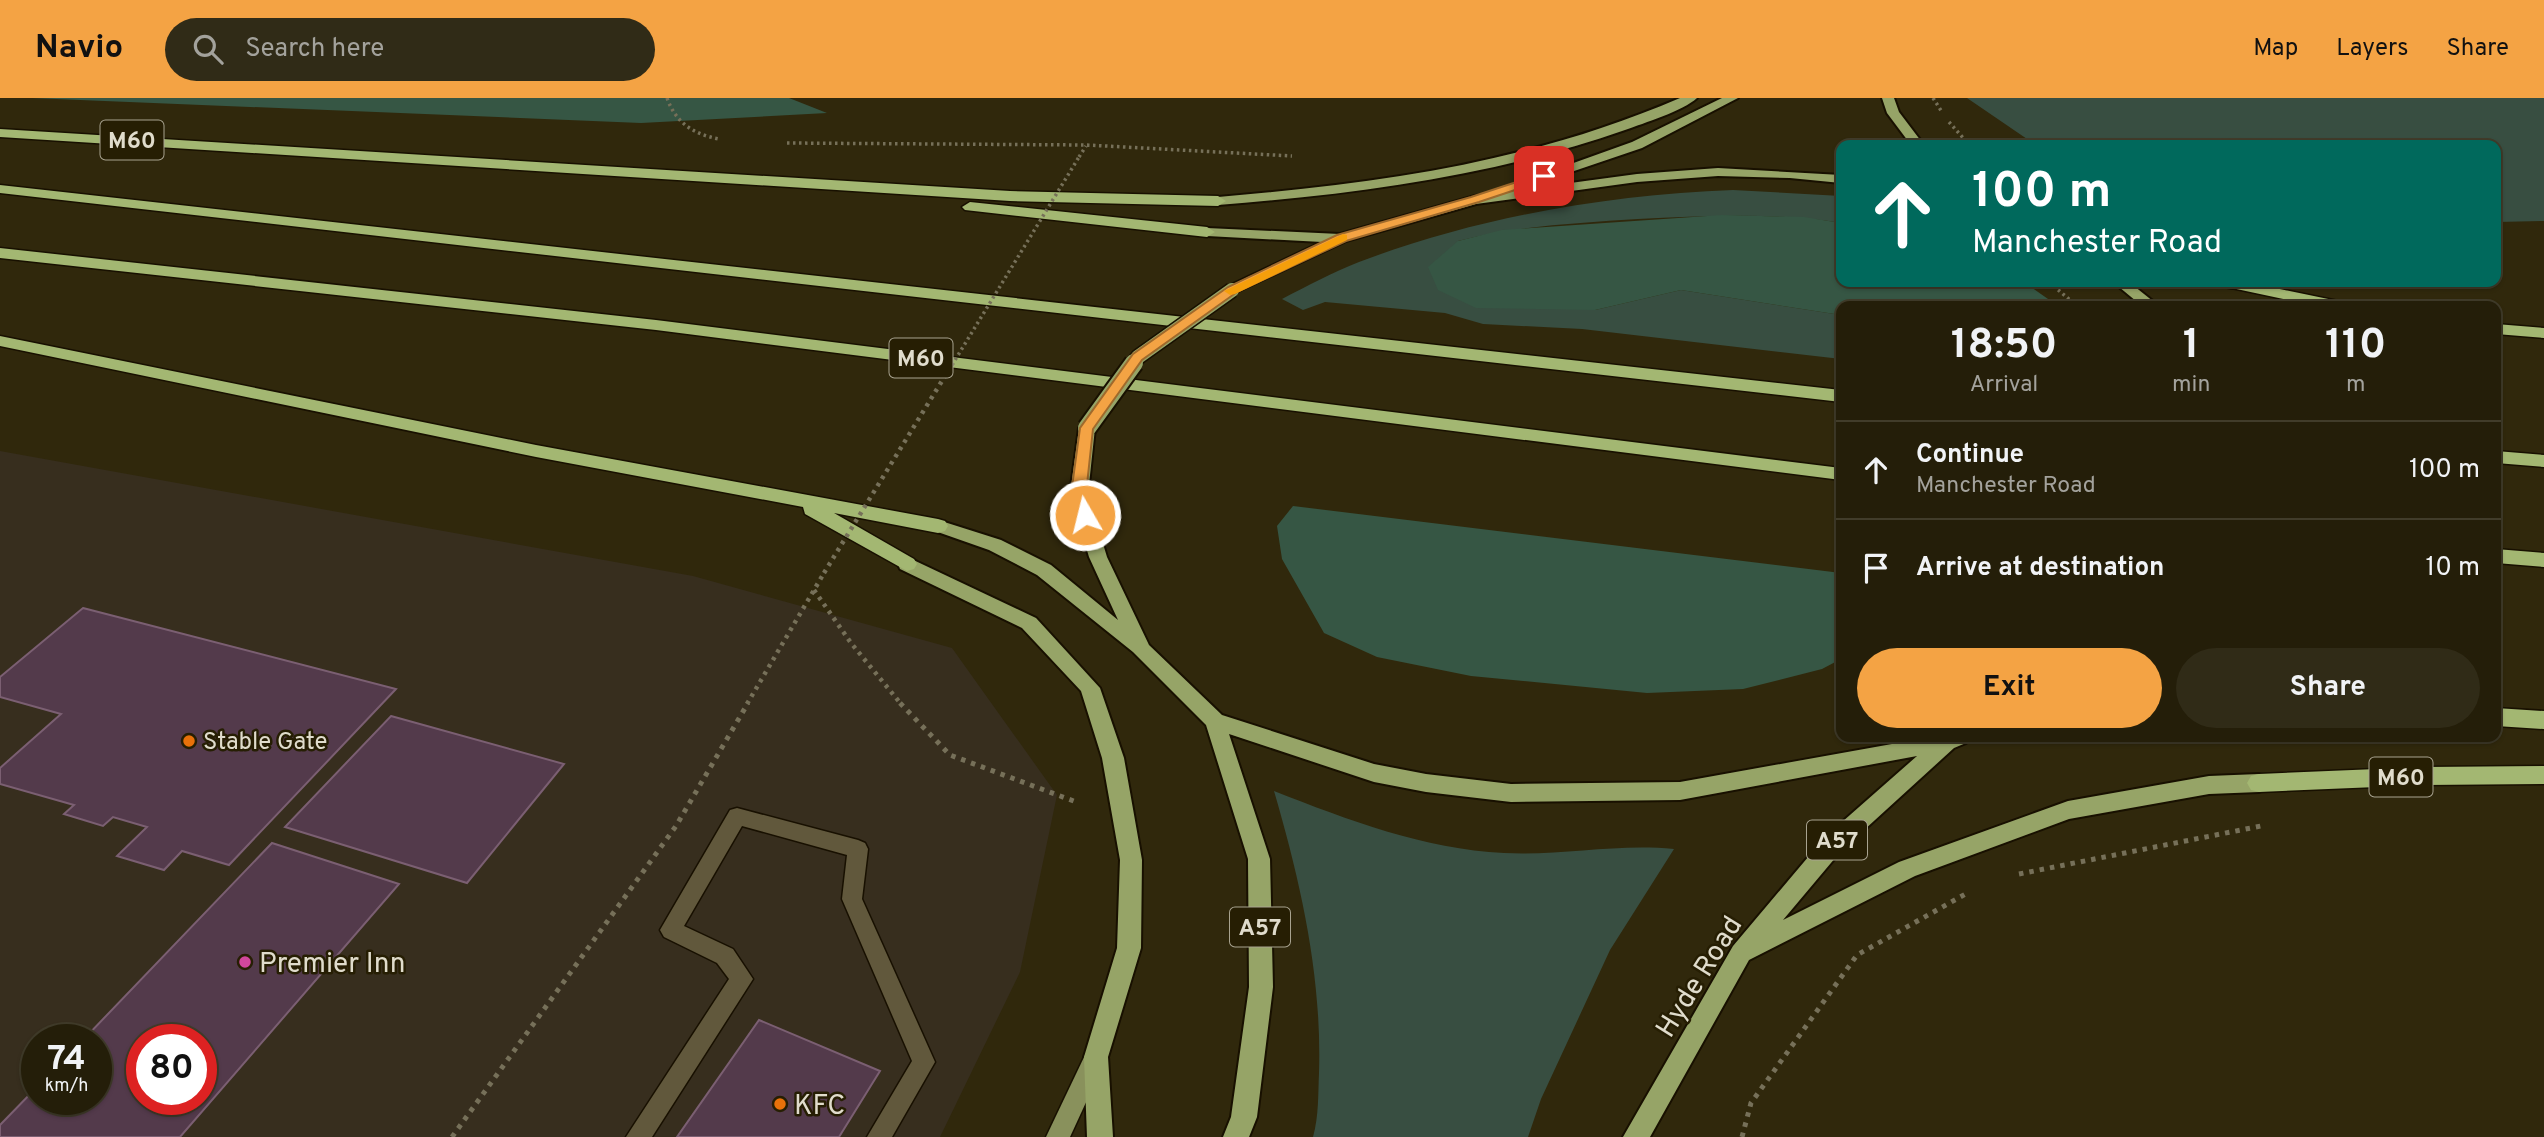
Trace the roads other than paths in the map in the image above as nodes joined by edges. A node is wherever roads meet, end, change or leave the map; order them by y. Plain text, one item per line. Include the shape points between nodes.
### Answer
1 (1691, 98) edge
2 (1732, 98) edge
3 (1888, 98) edge
4 (0, 133) edge
5 (1914, 140) edge
6 (1836, 178) edge
7 (748, 181) junction
8 (0, 189) edge
9 (1475, 200) junction
10 (1218, 201) joint
11 (1207, 232) joint
12 (1341, 238) junction
13 (0, 253) edge
14 (2126, 287) edge
15 (2246, 287) edge
16 (2145, 301) edge
17 (2314, 301) edge
18 (2501, 329) edge
19 (2544, 333) edge
20 (0, 341) edge
21 (1836, 395) edge
22 (2501, 457) edge
23 (2544, 461) edge
24 (1836, 473) edge
25 (797, 501) junction
26 (938, 526) joint
27 (2501, 556) edge
28 (2544, 560) edge
29 (907, 564) joint
30 (1141, 649) junction
31 (2501, 717) edge
32 (2544, 720) edge
33 (1215, 721) junction
34 (1937, 742) edge
35 (1950, 742) edge
36 (2544, 775) edge
37 (2259, 783) joint
38 (1741, 953) junction
39 (1096, 1058) junction
40 (638, 1137) edge
41 (879, 1137) edge
42 (1058, 1137) edge
43 (1100, 1137) edge
44 (1236, 1137) edge
45 (1636, 1137) edge

1 - 10 highway via 1616,130 1446,173 1365,188
2 - 9 highway via 1637,145
3 - 5 highway via 1893,113
4 - 7 highway, M60
6 - 9 highway via 1718,172
7 - 10 highway, M60 via 1010,196
7 - 11 highway, M60
8 - 21 highway
9 - 12 highway
11 - 12 highway
12 - 30 highway, bridge via 1232,290 1138,357 1087,428 1079,494 1098,557
13 - 24 highway, M60 via 656,325
14 - 16 highway
15 - 17 highway
18 - 19 highway
20 - 25 highway
22 - 23 highway
25 - 26 highway
25 - 29 highway
26 - 30 highway via 995,545 1044,570
27 - 28 highway
29 - 39 highway via 1029,623 1090,688 1113,758 1131,860 1129,947
30 - 33 highway
31 - 32 highway
33 - 34 highway via 1374,773 1511,793 1680,791
33 - 44 highway, A57 via 1259,859 1261,987 1244,1117
35 - 38 highway, Hyde Road / A57 via 1833,844
36 - 37 highway, M60
37 - 38 highway via 2209,785 2068,810 1907,869
38 - 45 highway, Hyde Road / A57
39 - 42 main road
39 - 43 highway
40 - 41 lane via 742,979 725,956 671,930 737,816 858,849 852,899 923,1062

